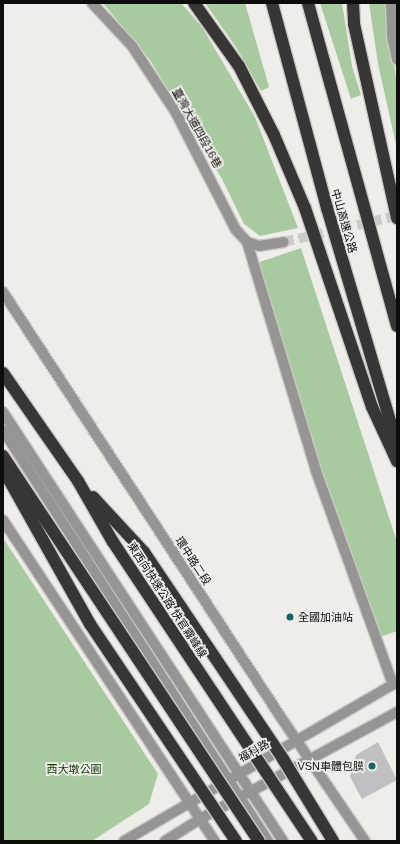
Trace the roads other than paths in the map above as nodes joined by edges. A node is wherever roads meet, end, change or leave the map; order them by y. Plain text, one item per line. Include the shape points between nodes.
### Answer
1 (92, 3) edge
2 (194, 3) edge
3 (272, 3) edge
4 (308, 3) edge
5 (353, 3) edge
6 (391, 3) edge
7 (397, 59) edge
8 (397, 218) edge
9 (247, 242) junction
10 (284, 242) tunnel mouth
11 (3, 292) edge
12 (397, 326) edge
13 (3, 373) edge
14 (3, 412) edge
15 (3, 430) edge
16 (397, 444) edge
17 (3, 456) edge
18 (397, 461) edge
19 (3, 469) edge
20 (78, 481) junction
21 (3, 520) edge
22 (395, 684) edge
23 (397, 712) edge
24 (297, 741) junction
25 (311, 760) junction
26 (239, 774) junction
27 (227, 780) junction
28 (252, 791) junction
29 (240, 798) junction
30 (189, 800) junction
31 (200, 818) junction
32 (124, 841) edge
33 (165, 841) edge
34 (215, 841) edge
35 (236, 841) edge
36 (259, 841) edge
37 (268, 841) edge
38 (284, 841) edge
39 (312, 841) edge
40 (333, 841) edge
41 (365, 841) edge

1 - 9 street, 臺灣大道四段16巷 via 132,46 176,113 236,230
2 - 18 highway via 239,66 274,135 305,208 372,407
3 - 16 highway, 中山高速公路 via 327,208
4 - 12 highway, 中山高速公路
5 - 8 highway via 354,24
6 - 7 street via 392,36
9 - 10 street via 259,246
9 - 22 street via 316,471
11 - 24 street, 環中路二段
13 - 20 highway, 東西向快速公路 快官霧峰線, bridge
14 - 26 street
15 - 27 street
17 - 36 highway, bridge
19 - 35 highway, bridge via 90,624
20 - 39 highway, 東西向快速公路 快官霧峰線, bridge via 113,542
20 - 40 highway, bridge via 144,552 283,759
21 - 30 street
22 - 24 street, 福科路
23 - 25 street
24 - 25 street, 環中路二段
24 - 26 street, 福科路
25 - 28 street
25 - 41 street, 環中路二段
26 - 27 street, 福科路
26 - 28 street
27 - 29 street
27 - 30 street, 福科路
28 - 29 street
28 - 38 street
29 - 31 street
29 - 37 street
30 - 31 street
30 - 32 street, 福科路
31 - 33 street
31 - 34 street

